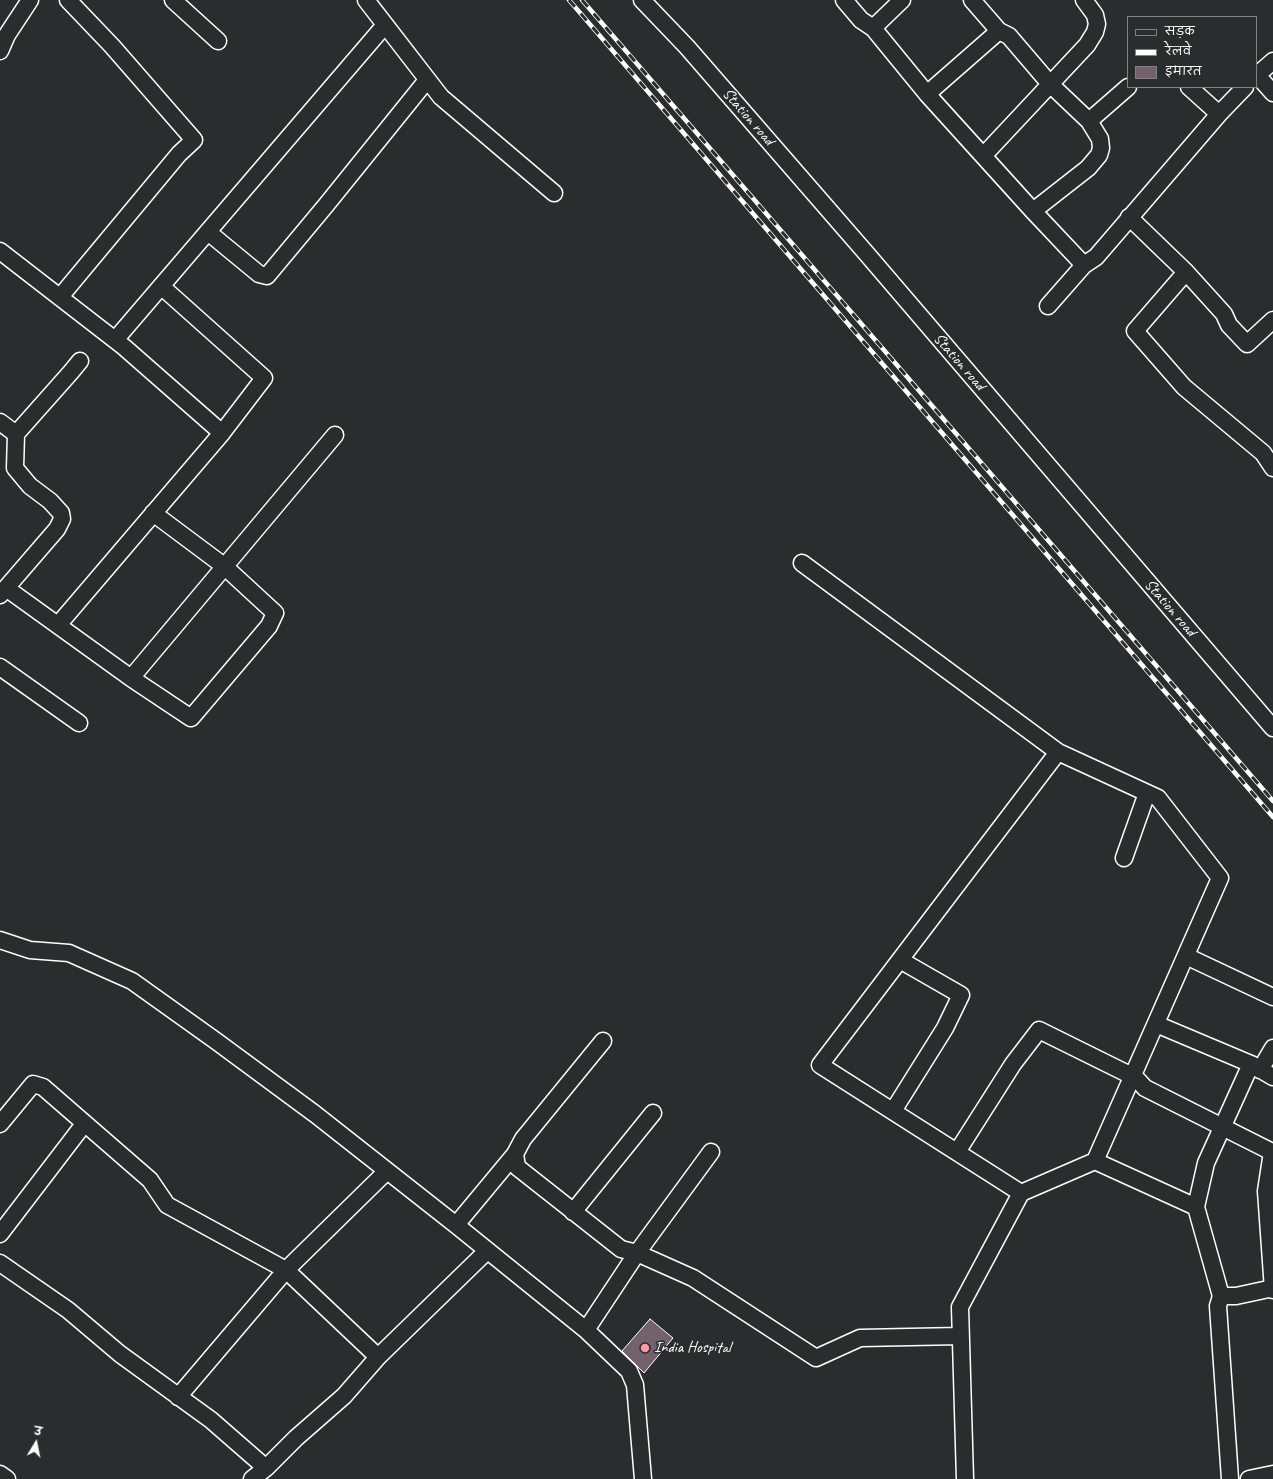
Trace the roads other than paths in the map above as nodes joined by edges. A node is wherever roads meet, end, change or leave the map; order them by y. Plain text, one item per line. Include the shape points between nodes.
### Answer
1 (30, 0) edge
2 (68, 0) edge
3 (173, 0) edge
4 (366, 0) edge
5 (642, 0) edge
6 (844, 0) edge
7 (902, 0) edge
8 (972, 0) edge
9 (1084, 0) edge
10 (385, 25) junction
11 (873, 28) junction
12 (999, 31) junction
13 (218, 41) dead end
14 (0, 51) edge
15 (1273, 61) edge
16 (1257, 74) edge
17 (1257, 76) edge
18 (427, 80) junction
19 (1050, 84) junction
20 (1127, 88) edge
21 (1190, 88) edge
22 (1244, 88) edge
23 (1273, 93) edge
24 (926, 94) junction
25 (1219, 114) junction
26 (1088, 121) junction
27 (983, 156) junction
28 (554, 193) dead end
29 (1032, 211) junction
30 (1129, 217) junction
31 (208, 232) junction
32 (0, 251) edge
33 (1084, 265) junction
34 (1186, 272) junction
35 (161, 286) junction
36 (60, 297) junction
37 (1048, 306) dead end
38 (1273, 320) edge
39 (116, 340) junction
40 (80, 360) dead end
41 (0, 422) edge
42 (222, 433) junction
43 (16, 434) junction
44 (335, 435) dead end
45 (1273, 468) edge
46 (153, 513) junction
47 (802, 563) dead end
48 (224, 566) junction
49 (3, 592) edge
50 (58, 625) junction
51 (0, 667) edge
52 (131, 678) junction
53 (79, 723) dead end
54 (1273, 728) edge
55 (1058, 752) junction
56 (1147, 793) junction
57 (1124, 858) dead end
58 (0, 940) edge
59 (1186, 956) junction
60 (900, 960) junction
61 (1273, 997) edge
62 (1156, 1024) junction
63 (603, 1041) dead end
64 (1273, 1048) edge
65 (1262, 1070) edge
66 (1133, 1075) junction
67 (893, 1111) junction
68 (653, 1113) dead end
69 (0, 1124) edge
70 (84, 1124) junction
71 (1222, 1127) junction
72 (711, 1152) dead end
73 (957, 1152) junction
74 (515, 1154) junction
75 (1095, 1161) junction
76 (387, 1172) junction
77 (1021, 1193) junction
78 (1196, 1207) junction
79 (573, 1212) junction
80 (456, 1225) junction
81 (0, 1234) edge
82 (487, 1250) junction
83 (637, 1253) junction
84 (0, 1263) edge
85 (286, 1270) junction
86 (1273, 1289) edge
87 (1221, 1296) junction
88 (586, 1330) junction
89 (960, 1336) junction
90 (378, 1357) junction
91 (178, 1397) junction
92 (266, 1468) junction
93 (0, 1474) edge
94 (1273, 1474) edge
95 (7, 1479) edge
96 (252, 1479) edge
97 (643, 1479) edge
98 (964, 1479) edge
99 (1230, 1479) edge
100 (1249, 1479) edge

1 - 14 street via 7,35
2 - 36 street via 194,140 179,154
3 - 13 street
4 - 10 street
5 - 54 street, Station road via 712,76
6 - 11 street via 861,20
7 - 11 street
8 - 12 street
9 - 19 street via 1095,15 1095,32 1087,45
10 - 18 street
10 - 31 street
11 - 24 street
12 - 19 street via 1009,36
12 - 24 street
15 - 16 street
17 - 23 street
18 - 28 street via 441,97
18 - 31 street via 268,276 259,274
19 - 26 street
19 - 27 street
20 - 26 street
21 - 25 street
22 - 25 street
24 - 27 street
25 - 30 street
26 - 29 street via 1100,139 1099,155 1088,168
27 - 29 street
29 - 33 street
30 - 33 street via 1096,257
30 - 34 street
31 - 35 street
32 - 36 street
33 - 37 street
34 - 38 street via 1247,344
34 - 45 street via 1135,331 1184,387 1263,453
35 - 39 street
35 - 42 street via 264,378
36 - 39 street
39 - 42 street
40 - 43 street
41 - 43 street
42 - 46 street
43 - 49 street via 15,468 30,486 50,501 61,513 62,519 57,529
44 - 48 street
46 - 48 street
46 - 50 street
47 - 55 street
48 - 52 street
48 - 52 street via 275,613 269,626 191,718
49 - 50 street
50 - 52 street
51 - 53 street
55 - 56 street
55 - 60 street
56 - 57 street
56 - 59 street via 1158,798 1220,878
58 - 76 street via 30,950 69,953 132,981 216,1041
59 - 61 street
59 - 62 street
60 - 67 street via 961,995 945,1028
60 - 67 street via 820,1065
62 - 65 street
62 - 66 street
63 - 74 street via 523,1139
64 - 65 street
65 - 71 street
66 - 71 street via 1145,1088
66 - 73 street via 1039,1030 1012,1064
66 - 75 street
67 - 73 street
68 - 79 street
69 - 70 street via 33,1084 43,1087
70 - 81 street
70 - 85 street via 150,1180 167,1204
71 - 78 street via 1206,1163
71 - 86 street via 1272,1152 1266,1191
72 - 83 street
73 - 77 street
74 - 79 street via 517,1167
74 - 80 street
75 - 77 street
75 - 78 street
76 - 80 street
76 - 85 street
77 - 89 street via 960,1307
78 - 87 street
79 - 83 street via 621,1249
80 - 82 street
82 - 88 street
82 - 90 street
83 - 88 street
83 - 89 street via 693,1278 816,1358 860,1338
84 - 91 street via 68,1310 120,1354
85 - 90 street
85 - 91 street
86 - 87 street via 1236,1296
87 - 99 street via 1218,1306
88 - 97 street via 629,1371 635,1384
89 - 98 street
90 - 92 street via 344,1396
91 - 92 street via 212,1420
92 - 96 street
93 - 95 street
94 - 100 street

